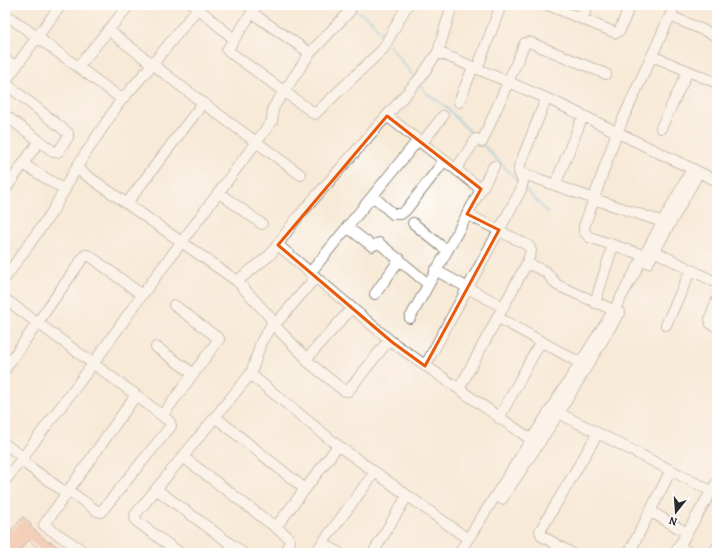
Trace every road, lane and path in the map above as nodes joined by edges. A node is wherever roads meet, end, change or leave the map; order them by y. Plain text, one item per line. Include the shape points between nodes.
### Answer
1 (61, 5) edge
2 (129, 5) edge
3 (407, 5) edge
4 (452, 5) edge
5 (501, 5) edge
6 (548, 5) edge
7 (588, 5) edge
8 (630, 5) edge
9 (676, 5) edge
10 (196, 6) edge
11 (255, 8) edge
12 (351, 8) edge
13 (5, 14) edge
14 (670, 16) junction
15 (582, 19) junction
16 (108, 30) junction
17 (717, 36) edge
18 (37, 37) junction
19 (234, 39) junction
20 (310, 52) junction
21 (438, 52) junction
22 (652, 56) junction
23 (5, 59) edge
24 (152, 65) junction
25 (16, 67) junction
26 (78, 67) junction
27 (475, 68) junction
28 (688, 71) junction
29 (606, 74) dead end
30 (507, 82) junction
31 (5, 83) edge
32 (717, 83) edge
33 (283, 92) junction
34 (546, 98) junction
35 (122, 99) junction
36 (459, 102) dead end
37 (203, 103) junction
38 (5, 115) edge
39 (387, 116) junction
40 (443, 116) dead end
41 (583, 116) junction
42 (661, 128) dead end
43 (617, 132) junction
44 (39, 141) junction
45 (256, 142) junction
46 (420, 142) junction
47 (444, 160) junction
48 (23, 164) junction
49 (494, 166) dead end
50 (76, 168) junction
51 (456, 169) junction
52 (695, 170) junction
53 (301, 175) dead end
54 (521, 181) junction
55 (717, 181) edge
56 (555, 185) junction
57 (481, 189) junction
58 (5, 190) edge
59 (65, 190) junction
60 (219, 193) junction
61 (373, 196) junction
62 (594, 199) junction
63 (127, 203) junction
64 (467, 214) junction
65 (663, 222) junction
66 (413, 223) dead end
67 (262, 224) dead end
68 (347, 227) junction
69 (499, 230) junction
70 (182, 242) junction
71 (278, 245) junction
72 (613, 245) junction
73 (446, 250) junction
74 (650, 255) junction
75 (400, 259) junction
76 (527, 263) junction
77 (436, 270) junction
78 (691, 270) junction
79 (313, 275) junction
80 (5, 278) edge
81 (237, 282) junction
82 (717, 283) edge
83 (428, 284) junction
84 (468, 287) junction
85 (376, 294) dead end
86 (142, 295) junction
87 (5, 299) edge
88 (717, 300) edge
89 (595, 303) junction
90 (174, 304) dead end
91 (503, 307) junction
92 (352, 308) junction
93 (617, 311) junction
94 (498, 317) junction
95 (410, 318) dead end
96 (38, 322) junction
97 (272, 323) junction
98 (666, 325) dead end
99 (717, 327) edge
100 (389, 340) junction
101 (541, 341) junction
102 (156, 347) dead end
103 (307, 359) junction
104 (580, 363) junction
105 (93, 364) junction
106 (425, 366) junction
107 (5, 369) edge
108 (194, 374) junction
109 (250, 374) junction
110 (458, 389) junction
111 (136, 395) junction
112 (555, 411) junction
113 (162, 416) junction
114 (215, 417) junction
115 (499, 418) junction
116 (598, 433) junction
117 (535, 442) junction
118 (5, 444) edge
119 (338, 446) junction
120 (183, 457) junction
121 (22, 459) junction
122 (671, 470) junction
123 (375, 472) junction
124 (5, 481) edge
125 (715, 487) edge
126 (156, 489) junction
127 (305, 489) junction
128 (67, 492) junction
129 (407, 496) junction
130 (650, 511) junction
131 (276, 527) junction
132 (687, 533) junction
133 (468, 539) junction
134 (324, 543) junction
135 (717, 547) edge
136 (677, 550) edge
137 (86, 553) edge
138 (180, 553) edge
139 (243, 553) edge
140 (285, 553) edge
141 (315, 553) edge
142 (339, 553) edge
143 (373, 553) edge
144 (459, 553) edge
145 (467, 553) edge
146 (571, 553) edge
147 (629, 553) edge
148 (691, 553) edge
149 (714, 553) edge

1 - 18 street
2 - 16 street
3 - 33 street via 386,45 315,114
4 - 21 street
5 - 27 street
6 - 15 street
7 - 15 street
8 - 15 street via 620,30 616,33
9 - 14 street
10 - 19 street
10 - 24 street
11 - 19 street
11 - 20 street
12 - 20 street
13 - 18 street
14 - 17 street
14 - 22 street
16 - 24 street
16 - 26 street
18 - 25 street
18 - 26 street
19 - 33 street via 227,50
20 - 33 street
21 - 27 street
21 - 39 street
22 - 28 street
22 - 43 street
23 - 25 street
24 - 35 street
24 - 37 street
25 - 31 street
26 - 35 street
27 - 30 street
27 - 36 street
28 - 32 street
28 - 42 street
29 - 30 street via 526,42
30 - 34 street
30 - 51 street via 479,140
31 - 44 street via 69,135 56,153
33 - 45 street via 273,108 272,121
34 - 41 street
34 - 54 street via 519,167
35 - 50 street
37 - 45 street
37 - 63 street
38 - 44 street
39 - 46 street
39 - 71 street via 298,218
40 - 46 street
41 - 43 street
41 - 56 street
43 - 52 street
43 - 62 street
44 - 48 street
45 - 53 street
45 - 60 street
46 - 47 street
46 - 61 street
47 - 51 street
47 - 61 street via 401,214 393,214
48 - 58 street
48 - 59 street
49 - 57 street
50 - 59 street
50 - 63 street
51 - 57 street
52 - 55 street
52 - 65 street
52 - 74 street
54 - 56 street
54 - 69 street
56 - 62 street
57 - 64 street
59 - 80 street
60 - 67 street
60 - 70 street
61 - 68 street
62 - 65 street
62 - 72 street via 584,231 589,237
63 - 70 street
64 - 69 street
64 - 73 street
65 - 74 street
66 - 73 street
68 - 75 street via 372,246 379,243
68 - 79 street
69 - 76 street via 531,248
69 - 84 street
70 - 81 street
70 - 86 street
71 - 79 street
71 - 81 street via 266,259
72 - 74 street
72 - 89 street
73 - 77 street
74 - 78 street
74 - 93 street
75 - 83 street
75 - 85 street
76 - 89 street via 546,272 557,284
76 - 91 street
77 - 83 street
77 - 84 street
78 - 82 street
78 - 98 street
79 - 92 street
79 - 97 street via 280,320
81 - 97 street via 270,317
83 - 95 street
84 - 91 street
84 - 106 street
86 - 96 street via 90,256 85,255
86 - 105 street
87 - 96 street
88 - 99 street via 710,319 711,324
89 - 93 street
90 - 108 street via 219,339
91 - 94 street
92 - 100 street
92 - 103 street
93 - 104 street
93 - 112 street
94 - 101 street
94 - 110 street
96 - 105 street
96 - 107 street
97 - 103 street
97 - 109 street via 261,342
100 - 103 street via 348,391 343,390
100 - 106 street
101 - 104 street
101 - 115 street
102 - 108 street
104 - 112 street
105 - 111 street
105 - 121 street
106 - 110 street
108 - 113 street
109 - 114 street
109 - 119 street
110 - 115 street
111 - 113 street
111 - 128 street
112 - 116 street
112 - 117 street
113 - 128 street via 171,426 101,512
114 - 120 street
114 - 127 street
115 - 117 street
116 - 122 street
116 - 146 street via 540,531 542,536
117 - 133 street
117 - 145 street
118 - 121 street
119 - 123 street
119 - 127 street
120 - 126 street
120 - 131 street
121 - 124 street
121 - 128 street
122 - 125 street
122 - 130 street
123 - 129 street
123 - 134 street
125 - 132 street
126 - 138 street via 137,512 136,521
126 - 139 street
127 - 131 street
128 - 137 street via 44,525
129 - 133 street
129 - 143 street
130 - 132 street
130 - 147 street
131 - 140 street via 289,538
132 - 136 street
133 - 144 street
134 - 141 street
134 - 142 street
135 - 149 street
136 - 148 street

